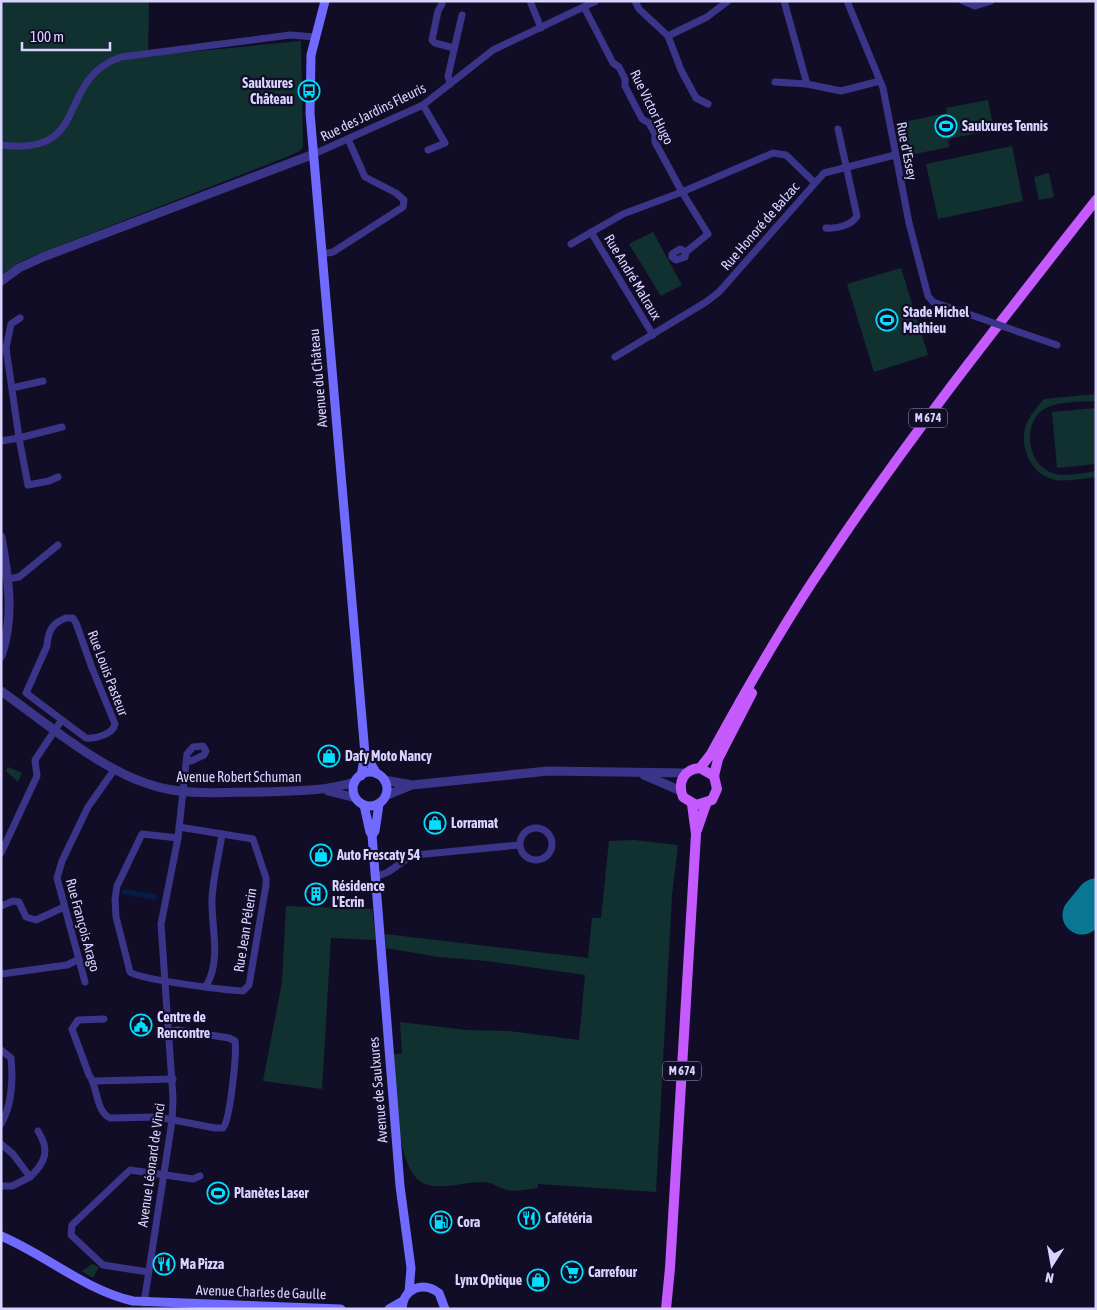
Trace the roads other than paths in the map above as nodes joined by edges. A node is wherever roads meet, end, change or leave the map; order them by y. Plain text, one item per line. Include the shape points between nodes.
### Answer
1 (326, 1) edge
2 (530, 1) edge
3 (596, 1) edge
4 (635, 1) edge
5 (728, 1) edge
6 (784, 1) edge
7 (848, 1) edge
8 (963, 1) edge
9 (991, 1) edge
10 (442, 4) dead end
11 (584, 7) junction
12 (462, 15) dead end
13 (540, 28) junction
14 (668, 36) junction
15 (315, 38) junction
16 (454, 48) junction
17 (880, 81) junction
18 (775, 82) dead end
19 (450, 84) junction
20 (807, 84) junction
21 (708, 104) dead end
22 (423, 105) junction
23 (838, 129) dead end
24 (348, 139) junction
25 (1, 145) edge
26 (428, 150) dead end
27 (314, 154) junction
28 (895, 155) junction
29 (847, 166) junction
30 (814, 182) junction
31 (682, 192) junction
32 (1096, 200) edge
33 (826, 228) dead end
34 (591, 232) junction
35 (570, 244) dead end
36 (686, 252) dead end
37 (322, 254) junction
38 (1, 281) edge
39 (20, 318) dead end
40 (653, 335) junction
41 (1057, 345) dead end
42 (615, 357) dead end
43 (43, 381) dead end
44 (12, 388) junction
45 (62, 427) dead end
46 (19, 438) junction
47 (1, 441) edge
48 (58, 477) dead end
49 (1, 536) edge
50 (58, 546) dead end
51 (8, 579) junction
52 (3, 646) edge
53 (774, 647) junction
54 (1, 656) edge
55 (1, 691) edge
56 (61, 721) junction
57 (56, 729) junction
58 (366, 754) junction
59 (187, 760) dead end
60 (700, 768) junction
61 (114, 770) junction
62 (639, 773) junction
63 (686, 773) junction
64 (714, 776) junction
65 (380, 777) junction
66 (358, 779) junction
67 (412, 785) junction
68 (326, 790) junction
69 (681, 791) junction
70 (184, 792) junction
71 (385, 796) junction
72 (356, 798) junction
73 (364, 804) junction
74 (379, 804) junction
75 (692, 804) junction
76 (706, 804) junction
77 (179, 827) junction
78 (222, 834) junction
79 (696, 834) junction
80 (372, 835) junction
81 (178, 838) junction
82 (519, 845) junction
83 (1, 853) edge
84 (376, 876) junction
85 (1, 906) edge
86 (64, 907) junction
87 (79, 959) junction
88 (1, 974) edge
89 (165, 981) junction
90 (85, 982) dead end
91 (206, 986) junction
92 (104, 1019) dead end
93 (169, 1031) junction
94 (1, 1050) edge
95 (173, 1079) junction
96 (94, 1081) junction
97 (172, 1121) junction
98 (1, 1124) edge
99 (38, 1131) dead end
100 (1, 1144) edge
101 (163, 1174) junction
102 (200, 1176) dead end
103 (30, 1177) junction
104 (1, 1186) edge
105 (1, 1236) edge
106 (411, 1268) junction
107 (148, 1272) junction
108 (425, 1286) junction
109 (409, 1292) junction
110 (144, 1302) junction
111 (180, 1304) junction
112 (402, 1305) edge
113 (296, 1306) junction
114 (232, 1309) edge
115 (267, 1309) edge
116 (341, 1309) edge
117 (389, 1309) edge
118 (445, 1309) edge
119 (666, 1309) edge

1 - 15 main road, Avenue du Château
2 - 13 street
3 - 11 street, Rue des Jardins Fleuris
4 - 14 street via 639,9
5 - 14 street via 708,17
6 - 20 street
7 - 17 street, Rue d'Essey
8 - 9 street via 975,6
10 - 16 street via 432,40
11 - 13 street, Rue des Jardins Fleuris
11 - 31 street, Rue Victor Hugo via 612,63 619,67 642,118 655,134 655,142
12 - 16 street
13 - 19 street, Rue des Jardins Fleuris via 493,50
14 - 21 street via 696,98
15 - 25 street via 290,35 121,57 101,67 89,79 63,129 54,138 32,146
15 - 27 main road, Avenue du Château via 310,82
16 - 19 street via 448,76
17 - 20 street via 841,91
17 - 28 street, Rue d'Essey
18 - 20 street
19 - 22 street, Rue des Jardins Fleuris
22 - 24 street, Rue des Jardins Fleuris
22 - 26 street via 445,142
23 - 29 street
24 - 27 street, Rue des Jardins Fleuris
24 - 37 street via 365,178 396,193 404,200 403,207 333,252
27 - 37 main road, Avenue du Château
27 - 38 street via 31,263
28 - 29 street, Rue Honoré de Balzac
28 - 41 street, Rue d'Essey, bridge via 909,223 928,296 933,302
29 - 30 street, Rue Honoré de Balzac via 824,172
29 - 33 street via 858,216 854,222 834,229
30 - 31 street via 786,155 773,154
30 - 40 street, Rue Honoré de Balzac via 719,292
31 - 34 street via 623,214
31 - 36 street, Rue Victor Hugo via 708,234
32 - 53 main road, M 674 via 884,478 824,564
34 - 35 street
34 - 40 street, Rue André Malraux
37 - 58 main road, Avenue du Château
39 - 44 street via 10,324 6,348
40 - 42 street, Rue Honoré de Balzac
43 - 44 street
44 - 46 street
45 - 46 street
46 - 47 street
46 - 48 street via 28,485
49 - 51 street
50 - 51 street via 19,577
51 - 52 street via 10,620
52 - 54 street
53 - 60 main road, M 674
53 - 64 main road, M 674 via 718,759
55 - 57 street, Avenue Robert Schuman
56 - 56 street, Rue Louis Pasteur via 89,739 110,732 115,726 76,623 68,617 53,625 26,691 27,696
56 - 57 street
57 - 61 street, Avenue Robert Schuman
57 - 83 street via 35,760 38,776
58 - 65 main road, Avenue du Château
58 - 66 main road, Avenue du Château
59 - 70 street, Avenue Léonard de Vinci
60 - 63 main road
60 - 64 main road
61 - 70 street, Avenue Robert Schuman via 150,785
61 - 86 street, Rue François Arago via 88,806 57,874
62 - 63 street
62 - 67 street via 548,771
62 - 69 street
63 - 69 main road via 680,785
64 - 76 main road via 716,795
65 - 66 main road via 366,773
65 - 67 street
65 - 71 main road via 387,786
66 - 68 street, Avenue Robert Schuman
66 - 72 main road via 354,793
67 - 71 street
68 - 70 street, Avenue Robert Schuman
68 - 72 street, Avenue Robert Schuman
69 - 75 main road
70 - 77 street, Avenue Léonard de Vinci
71 - 74 main road
72 - 73 main road
73 - 74 main road
73 - 80 main road
74 - 80 main road
75 - 76 main road
75 - 79 main road, M 674
76 - 79 main road, M 674
77 - 78 street, Rue Jean Pélerin
77 - 81 street, Avenue Léonard de Vinci
78 - 91 street via 212,902 216,943 210,980
78 - 91 street, Rue Jean Pélerin via 254,839 266,885 248,987 243,991
79 - 119 main road, M 674
80 - 84 main road
81 - 89 street, Avenue Léonard de Vinci via 162,924
81 - 89 street, Rue Jean Pélerin via 142,834 117,886 114,907 130,972
82 - 82 street via 521,837 531,828 544,830 552,840 549,853 538,860 525,857
82 - 84 street via 416,855 389,873
84 - 106 main road, Avenue de Saulxures via 400,1186
85 - 86 street via 19,902 28,919 36,920
86 - 87 street, Rue François Arago
87 - 88 street via 67,965
87 - 90 street, Rue François Arago
89 - 91 street, Rue Jean Pélerin
89 - 93 street, Avenue Léonard de Vinci
92 - 96 street via 78,1020 72,1029
93 - 95 street, Avenue Léonard de Vinci
93 - 97 street via 229,1038 235,1041 236,1048 226,1125 220,1129
94 - 98 street via 11,1058 12,1084
95 - 96 street
95 - 97 street, Avenue Léonard de Vinci
96 - 97 street via 95,1092 107,1116 158,1117
97 - 101 street, Avenue Léonard de Vinci
99 - 103 street via 44,1141 45,1158
100 - 103 street
101 - 102 street via 194,1179
101 - 107 street, Avenue Léonard de Vinci
101 - 107 street via 135,1169 127,1171 70,1229 71,1235 100,1264
103 - 104 street via 17,1184
105 - 110 main road, Avenue Charles de Gaulle via 103,1292
106 - 108 main road
106 - 109 main road
107 - 110 street, Avenue Léonard de Vinci
108 - 109 main road
108 - 118 main road via 439,1293
109 - 112 main road
110 - 111 main road, Avenue Charles de Gaulle
111 - 113 main road, Avenue Charles de Gaulle
111 - 114 main road, Avenue Charles de Gaulle
112 - 117 main road
113 - 115 main road
113 - 116 main road, Avenue Charles de Gaulle

